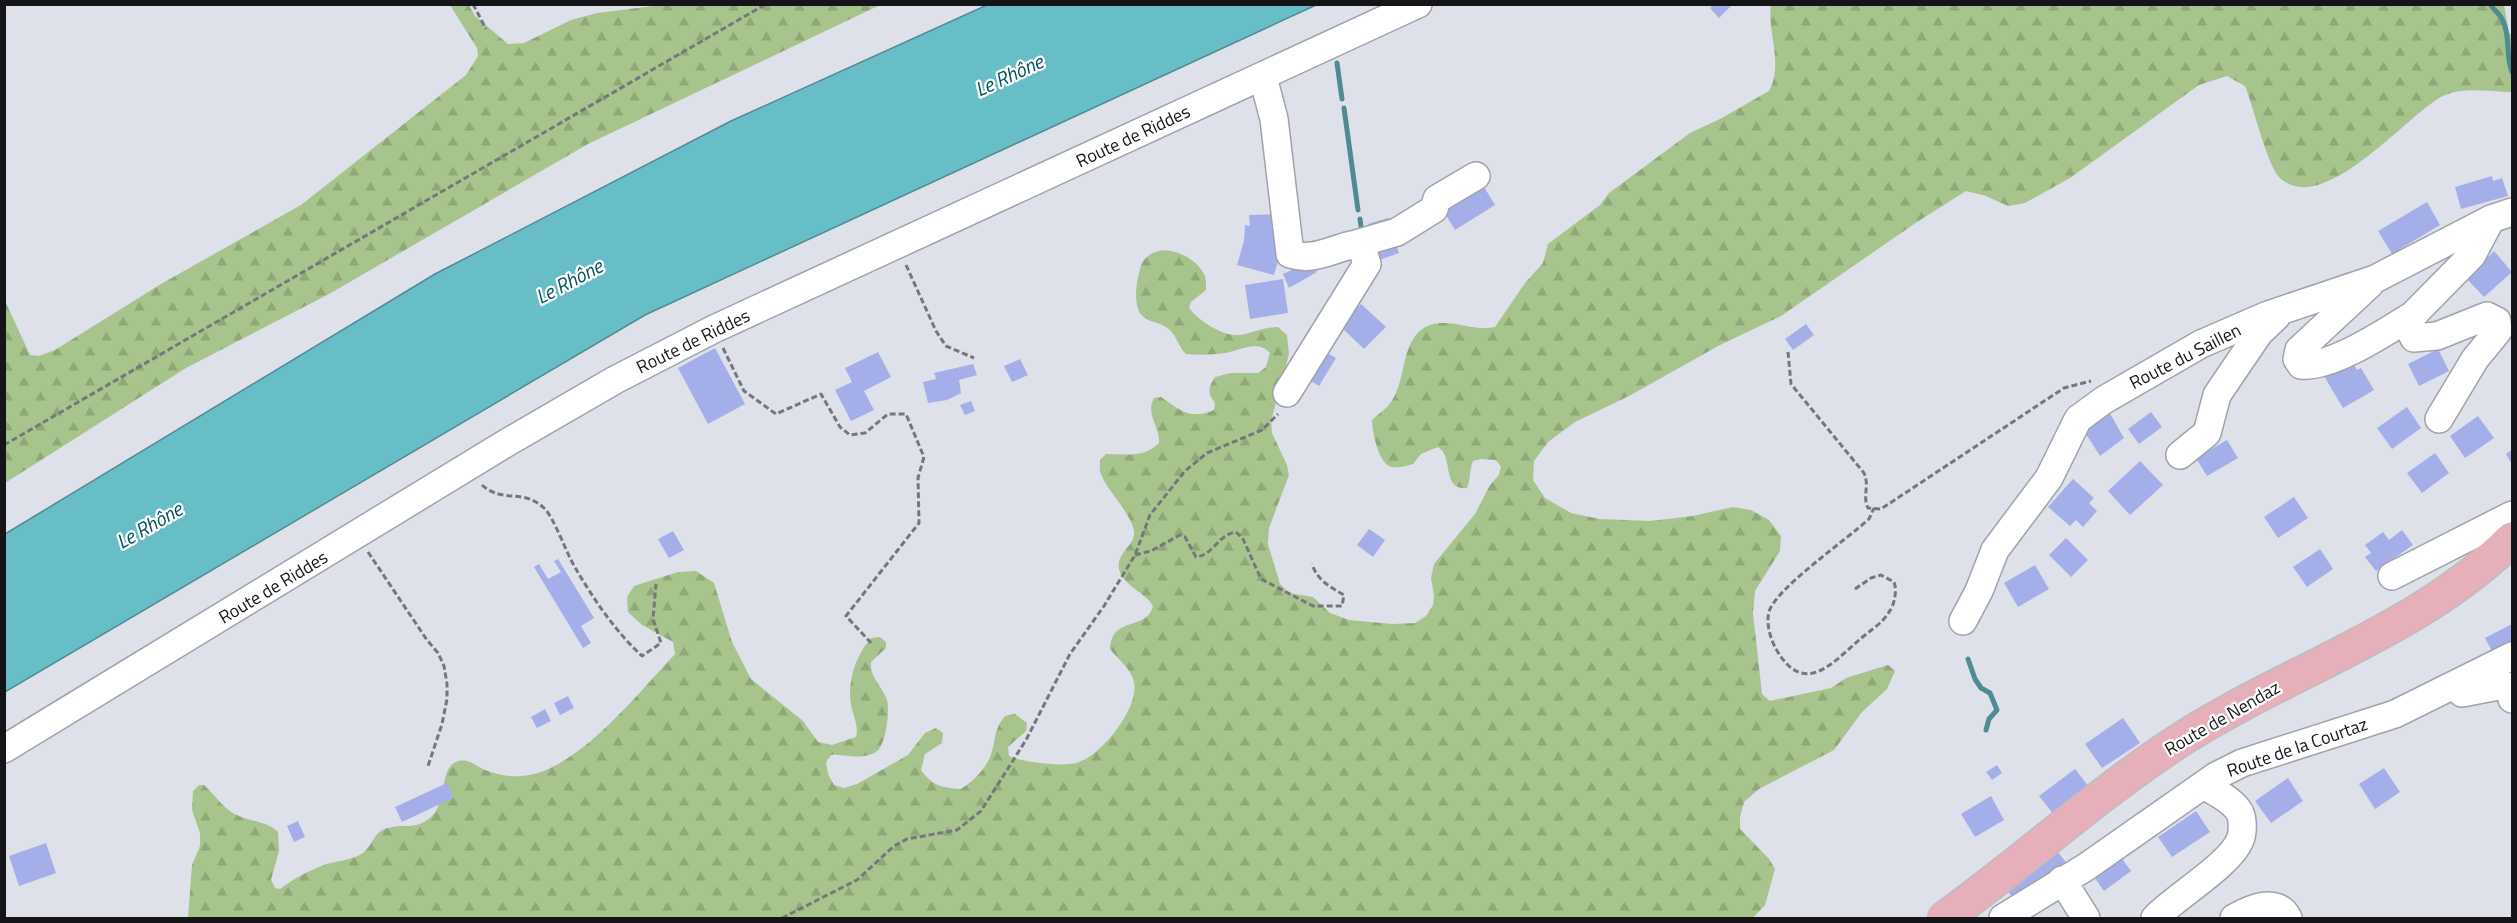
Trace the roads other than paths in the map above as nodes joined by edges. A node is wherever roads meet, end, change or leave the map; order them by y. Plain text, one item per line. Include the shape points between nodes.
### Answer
1 (1418, 4) edge
2 (1263, 77) junction
3 (1476, 176) dead end
4 (2502, 216) edge
5 (1356, 244) junction
6 (2375, 279) junction
7 (2284, 310) junction
8 (2413, 315) junction
9 (1287, 393) road end
10 (2439, 418) dead end
11 (2180, 455) dead end
12 (2512, 515) edge
13 (2512, 539) edge
14 (2392, 576) dead end
15 (1963, 621) dead end
16 (2512, 656) edge
17 (2450, 687) junction
18 (2510, 707) edge
19 (4, 749) edge
20 (2203, 785) junction
21 (2062, 880) junction
22 (1959, 915) edge
23 (2003, 918) edge
24 (2086, 918) edge
25 (2155, 918) edge
26 (2234, 918) edge
27 (2288, 918) edge

1 - 2 street, Route de Riddes
2 - 5 street via 1274,119 1290,254 1317,257
2 - 19 street, Route de Riddes via 714,329 615,380
3 - 5 street via 1437,199 1434,209 1397,232
4 - 6 street, Route du Saillen
4 - 8 street via 2472,255
5 - 9 street via 1367,264
6 - 7 street, Route du Saillen
6 - 8 street via 2299,350 2297,359 2301,365 2312,366 2346,352
7 - 11 street via 2259,333 2217,395 2207,433
7 - 15 street, Route du Saillen via 2192,350 2078,419 2049,478 1995,550
8 - 10 street via 2409,328 2414,338 2437,336 2487,316 2497,321 2498,331 2475,359
12 - 14 street
13 - 22 main road, Route de Nendaz via 2465,580 2390,628 2241,703 2179,741 2136,771
16 - 17 street, Route de la Courtaz
17 - 18 street via 2461,693 2504,684 2512,693
17 - 20 street, Route de la Courtaz via 2395,714 2241,763
20 - 21 street, Route de la Courtaz
20 - 25 street via 2239,812 2241,839 2231,855
21 - 23 street, Route de la Courtaz
21 - 24 street
26 - 27 street via 2251,908 2272,905

